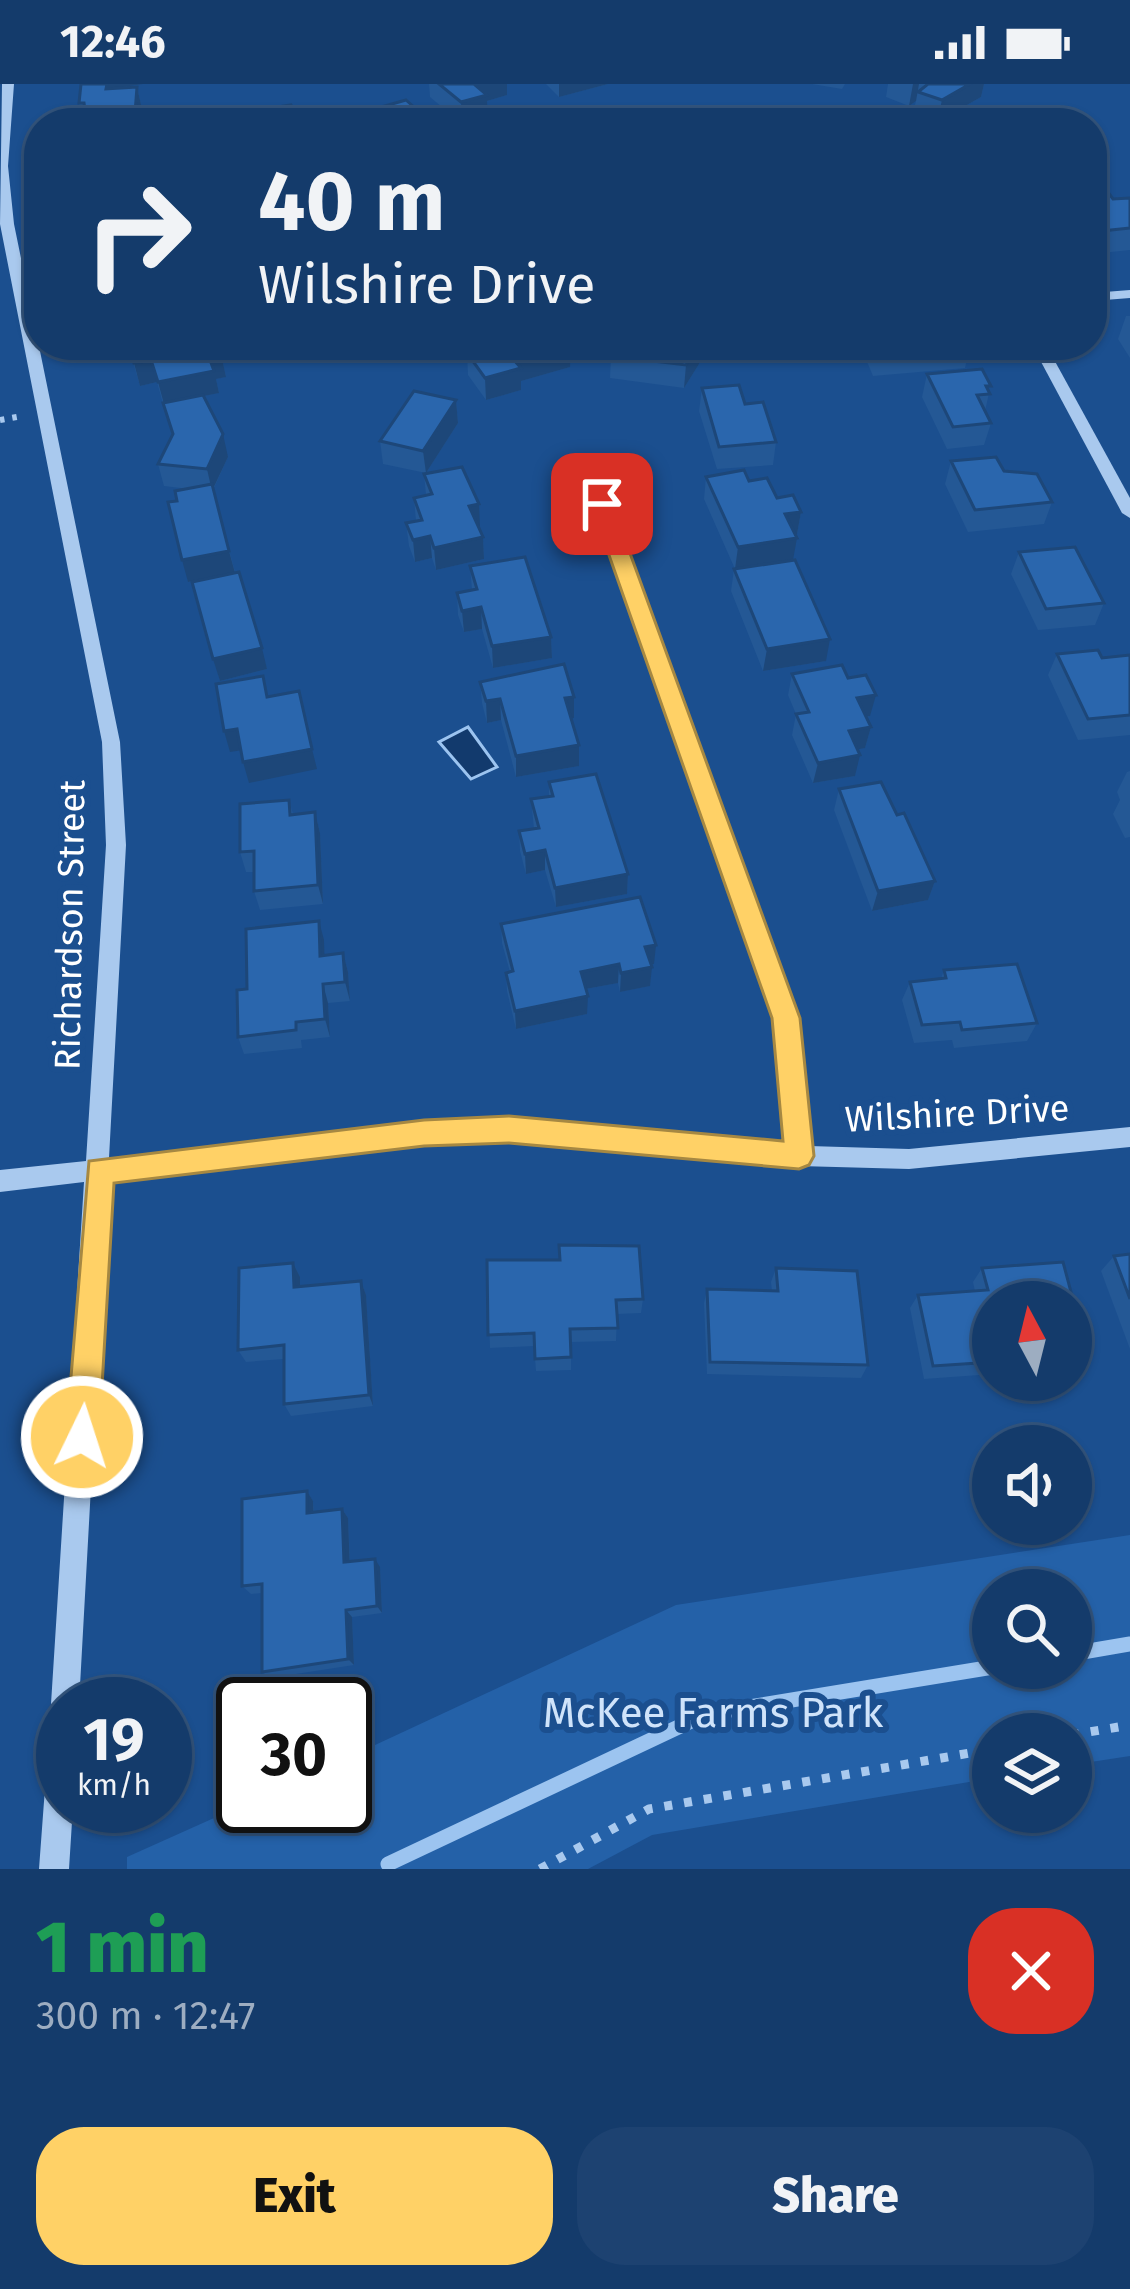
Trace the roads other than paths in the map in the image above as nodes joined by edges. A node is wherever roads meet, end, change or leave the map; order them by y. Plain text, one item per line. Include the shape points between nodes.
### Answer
1 (6, 84) edge
2 (24, 253) edge
3 (44, 360) edge
4 (1047, 360) edge
5 (586, 462) dead end
6 (1130, 513) edge
7 (1130, 1137) edge
8 (799, 1156) junction
9 (100, 1171) junction
10 (0, 1181) edge
11 (67, 1677) edge
12 (56, 1833) edge
13 (54, 1869) edge

1 - 2 street, Richardson Street via 1,166
3 - 9 street, Richardson Street via 111,742 116,845
4 - 6 street
5 - 8 street via 786,1018
7 - 8 street, Wilshire Drive via 909,1159
8 - 9 street, Wilshire Drive via 509,1130
9 - 10 street, Wilshire Drive
9 - 11 street, Richardson Street
12 - 13 street

